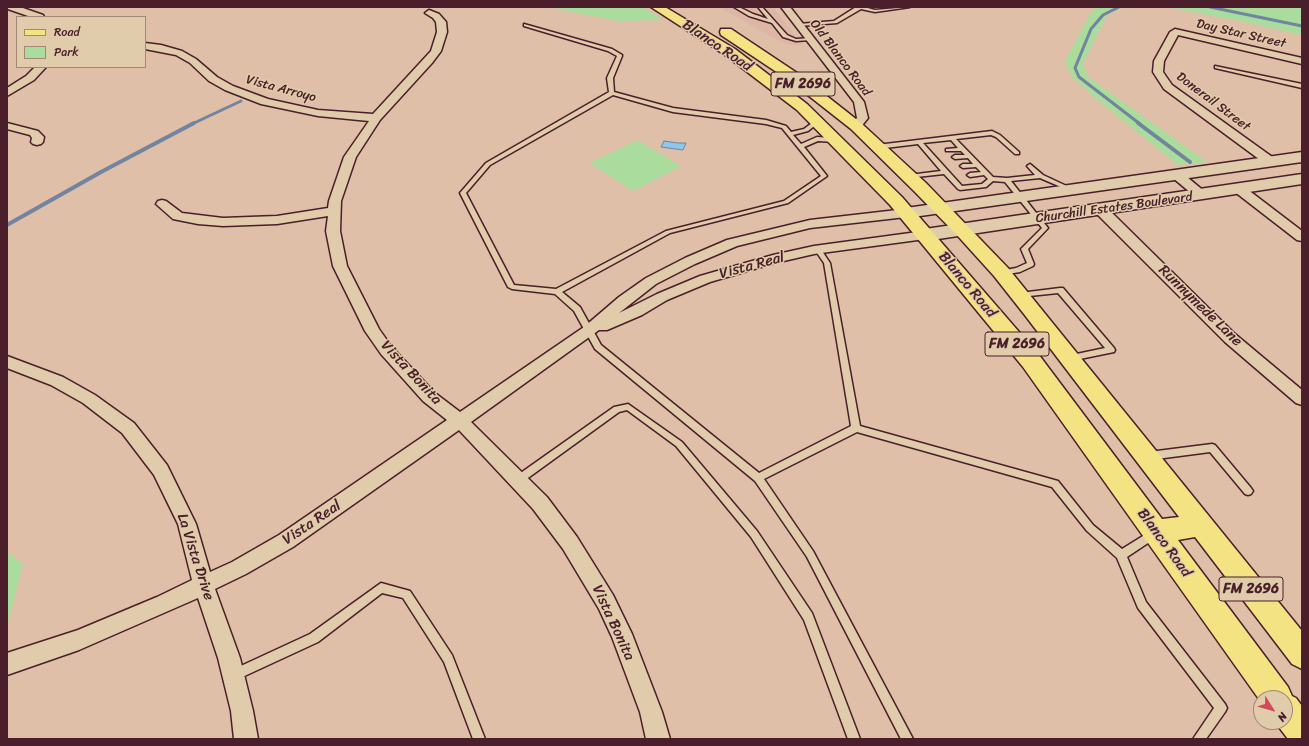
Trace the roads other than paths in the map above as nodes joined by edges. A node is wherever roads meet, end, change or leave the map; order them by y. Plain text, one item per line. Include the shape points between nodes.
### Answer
1 (11, 7) edge
2 (657, 7) edge
3 (736, 7) edge
4 (760, 7) edge
5 (785, 7) edge
6 (908, 7) edge
7 (858, 8) edge
8 (429, 13) dead end
9 (37, 16) edge
10 (773, 22) junction
11 (711, 23) dead end
12 (799, 25) junction
13 (526, 26) dead end
14 (1175, 32) joint
15 (811, 39) junction
16 (146, 46) edge
17 (1302, 61) edge
18 (1217, 67) dead end
19 (40, 68) edge
20 (1302, 86) edge
21 (7, 93) edge
22 (612, 93) junction
23 (802, 107) junction
24 (376, 118) junction
25 (816, 122) junction
26 (7, 126) edge
27 (856, 126) junction
28 (790, 134) junction
29 (952, 138) junction
30 (834, 140) junction
31 (37, 142) dead end
32 (919, 142) junction
33 (800, 147) junction
34 (877, 147) junction
35 (962, 149) junction
36 (948, 150) dead end
37 (937, 151) dead end
38 (928, 152) junction
39 (1017, 153) dead end
40 (969, 156) junction
41 (955, 157) dead end
42 (1302, 157) edge
43 (942, 158) dead end
44 (934, 159) junction
45 (1271, 162) junction
46 (977, 164) junction
47 (963, 166) dead end
48 (1030, 166) dead end
49 (945, 169) junction
50 (986, 173) junction
51 (1177, 175) junction
52 (970, 176) dead end
53 (1041, 176) junction
54 (909, 177) junction
55 (958, 177) dead end
56 (950, 178) junction
57 (991, 179) junction
58 (1302, 179) edge
59 (1007, 180) junction
60 (1070, 189) junction
61 (1239, 189) junction
62 (1201, 195) junction
63 (1021, 196) junction
64 (162, 204) dead end
65 (941, 208) junction
66 (1101, 210) junction
67 (335, 211) junction
68 (906, 213) junction
69 (1039, 219) junction
70 (962, 230) junction
71 (925, 235) junction
72 (1302, 237) edge
73 (818, 250) junction
74 (1002, 273) junction
75 (557, 292) junction
76 (1020, 295) junction
77 (589, 331) junction
78 (1066, 355) junction
79 (1031, 361) junction
80 (7, 362) edge
81 (1302, 399) edge
82 (460, 421) junction
83 (856, 428) junction
84 (1146, 456) junction
85 (758, 478) junction
86 (518, 480) junction
87 (1248, 490) dead end
88 (1200, 525) junction
89 (1156, 532) junction
90 (1121, 555) junction
91 (204, 586) junction
92 (1302, 654) edge
93 (7, 664) edge
94 (233, 675) junction
95 (1271, 690) edge
96 (1293, 719) edge
97 (1302, 732) edge
98 (246, 739) edge
99 (479, 739) edge
100 (658, 739) edge
101 (854, 739) edge
102 (907, 739) edge
103 (1199, 739) edge

1 - 9 street
2 - 23 main road, Blanco Road / FM 2696 via 730,52
3 - 10 lane
4 - 10 lane
5 - 12 street, Old Blanco Road
6 - 7 lane via 875,10
7 - 12 lane via 835,22
8 - 24 street, Vista Bonita via 441,22 442,32 436,51
10 - 15 lane via 790,39
11 - 27 main road, Blanco Road / FM 2696 via 795,78
12 - 15 street, Old Blanco Road
13 - 22 lane via 610,50 620,56 610,78
14 - 17 street, Day Star Street
14 - 45 street, Donerail Street via 1159,62 1160,77 1180,97
15 - 27 street, Old Blanco Road via 859,102 863,118
16 - 24 street, Vista Arroyo via 179,53 193,61 213,79 265,102 318,113
18 - 20 lane
19 - 21 street
22 - 28 lane via 673,110 766,122 784,127
22 - 75 lane via 488,164 463,193 512,287
23 - 25 main road, Blanco Road / FM 2696
23 - 27 main road via 840,125
24 - 67 street, Vista Bonita via 350,157 335,201
25 - 28 lane via 806,130
25 - 30 main road, Blanco Road / FM 2696
26 - 31 street via 34,132 38,137
27 - 34 main road, Blanco Road / FM 2696
28 - 33 lane
29 - 32 lane
29 - 35 lane
29 - 39 lane via 992,133
30 - 33 lane via 817,139
30 - 68 main road, Blanco Road / FM 2696
32 - 34 lane
32 - 38 lane
33 - 75 lane via 824,176 786,202 668,232
34 - 54 main road, Blanco Road / FM 2696
35 - 36 lane
35 - 40 lane
37 - 38 lane
38 - 44 lane
40 - 41 lane
40 - 46 lane
42 - 45 street, Churchill Estates Boulevard
43 - 44 lane
44 - 49 lane
45 - 51 street, Churchill Estates Boulevard
46 - 47 lane
46 - 50 lane
48 - 53 lane
49 - 54 lane
49 - 56 lane
50 - 52 lane
50 - 57 lane
51 - 60 street, Churchill Estates Boulevard
51 - 62 street
53 - 59 lane
53 - 60 lane
54 - 65 main road, Blanco Road / FM 2696
55 - 56 lane
56 - 57 lane via 960,188 984,186
57 - 59 lane
58 - 61 street, Churchill Estates Boulevard
59 - 63 lane
60 - 63 street, Churchill Estates Boulevard
61 - 62 street, Churchill Estates Boulevard
61 - 72 street
62 - 66 street, Churchill Estates Boulevard
63 - 65 street, Churchill Estates Boulevard
63 - 69 lane
64 - 67 street via 178,216 223,222 277,220
65 - 68 street, Churchill Estates Boulevard
65 - 70 main road, Blanco Road / FM 2696
66 - 69 street, Churchill Estates Boulevard
66 - 81 street, Runnymede Lane via 1230,338
67 - 82 street, Vista Bonita via 333,231 340,266 373,331 386,350 429,396
68 - 71 main road, Blanco Road / FM 2696
68 - 77 street, Vista Real via 810,224 732,243 651,281 624,300
69 - 70 street, Churchill Estates Boulevard
69 - 74 lane via 1045,228 1024,249 1031,264
70 - 71 street, Churchill Estates Boulevard
70 - 74 main road, Blanco Road / FM 2696
71 - 73 street, Vista Real
71 - 79 main road, Blanco Road / FM 2696
73 - 77 street, Vista Real via 772,259 705,279
73 - 83 lane via 827,264
74 - 76 main road, Blanco Road / FM 2696
75 - 77 lane via 577,309
76 - 78 main road, Blanco Road / FM 2696
76 - 78 lane via 1060,290 1111,350
77 - 82 street, Vista Real
77 - 85 lane via 598,347
78 - 79 main road
78 - 84 main road, Blanco Road / FM 2696
79 - 89 main road, Blanco Road / FM 2696
80 - 91 street, La Vista Drive via 57,381 89,399 128,428 161,470 187,524
82 - 86 street, Vista Bonita
82 - 91 street, Vista Real via 286,541
83 - 85 lane
83 - 90 lane via 1055,484 1090,528
84 - 87 lane via 1212,448
84 - 88 main road, Blanco Road / FM 2696
85 - 102 lane via 810,554
86 - 100 street, Vista Bonita via 540,503 570,543 606,602 627,648 651,712
86 - 101 lane via 617,409 628,408 679,444 754,534 808,617
88 - 89 main road
88 - 92 main road, Blanco Road / FM 2696
89 - 90 lane
89 - 95 main road, Blanco Road / FM 2696
90 - 103 lane via 1142,605 1221,708
91 - 93 street, Vista Real via 79,640
91 - 94 street, La Vista Drive
94 - 98 street, La Vista Drive
94 - 99 lane via 314,638 381,588 406,594 448,659
96 - 97 main road

